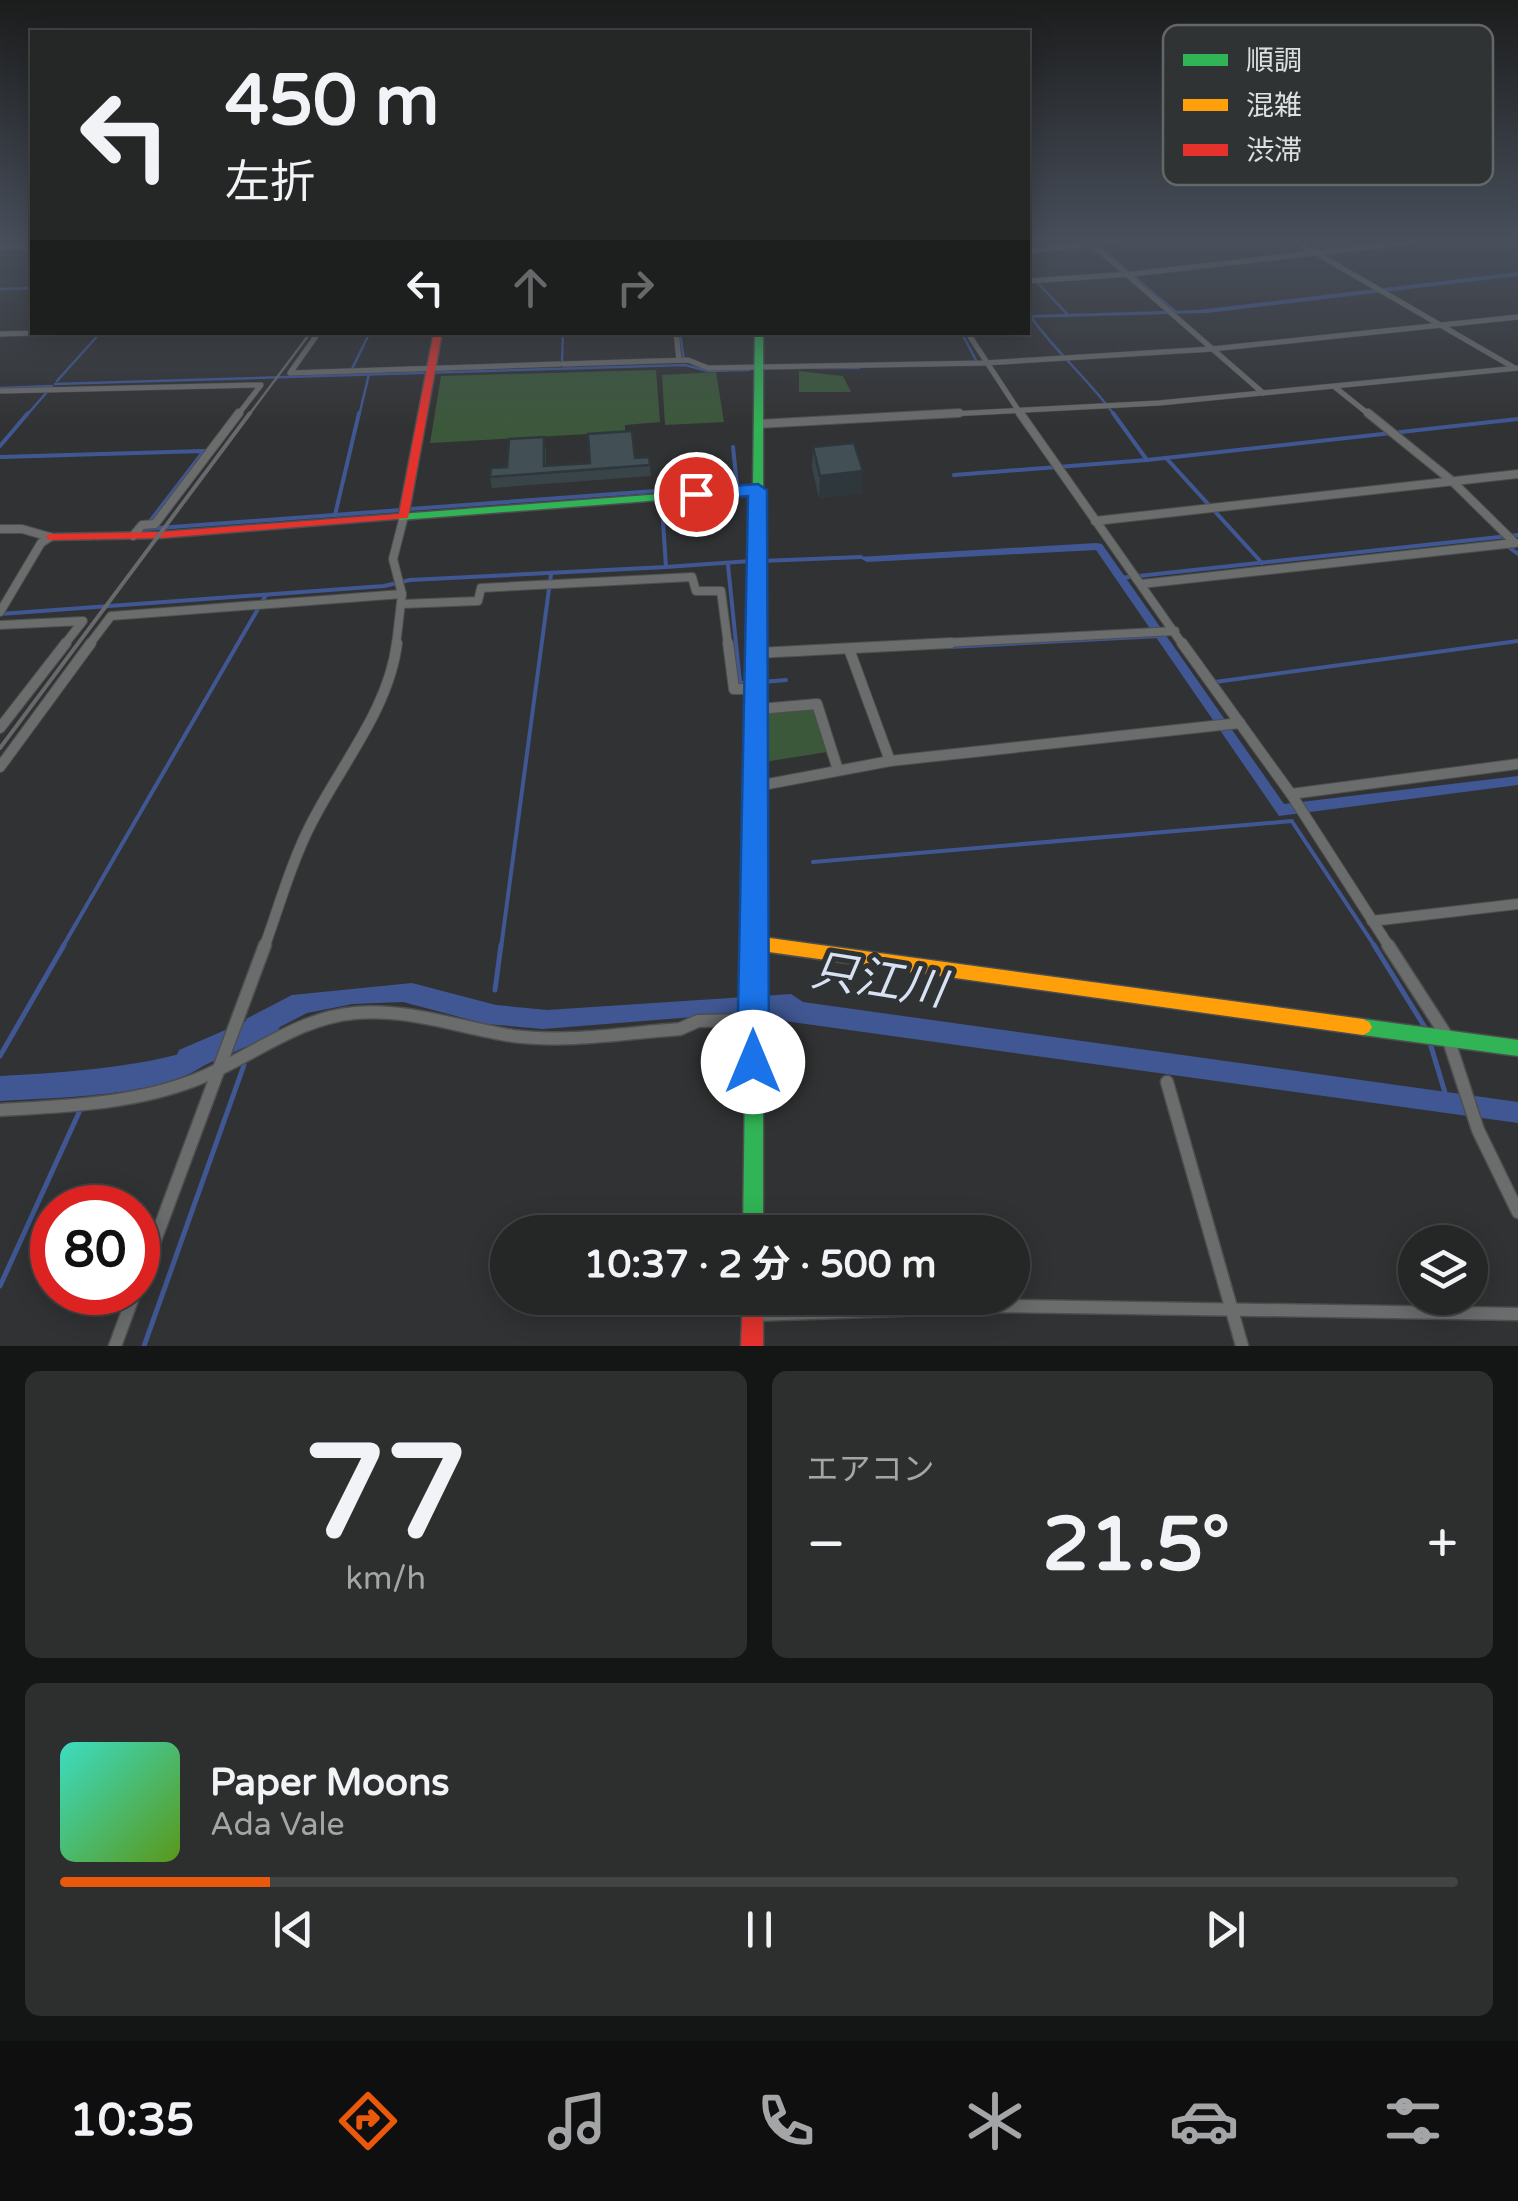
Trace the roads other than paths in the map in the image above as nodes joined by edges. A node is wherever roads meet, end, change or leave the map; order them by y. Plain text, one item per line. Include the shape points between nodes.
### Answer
1 (1161, 304) edge
2 (1404, 304) edge
3 (1518, 317) edge
4 (1443, 326) junction
5 (30, 333) edge
6 (0, 334) edge
7 (317, 335) edge
8 (438, 335) edge
9 (677, 335) edge
10 (759, 335) edge
11 (968, 335) edge
12 (1214, 350) junction
13 (1061, 358) joint
14 (683, 360) junction
15 (980, 363) junction
16 (561, 364) joint
17 (758, 368) junction
18 (1517, 368) edge
19 (352, 370) joint
20 (433, 370) junction
21 (1336, 388) junction
22 (0, 391) edge
23 (1264, 394) junction
24 (1017, 410) junction
25 (758, 424) junction
26 (1518, 474) edge
27 (1452, 481) junction
28 (758, 490) junction
29 (405, 512) junction
30 (1095, 521) junction
31 (0, 529) edge
32 (133, 536) junction
33 (50, 537) junction
34 (1510, 541) edge
35 (1137, 579) junction
36 (401, 591) junction
37 (0, 612) edge
38 (0, 625) edge
39 (1171, 632) junction
40 (849, 649) junction
41 (756, 653) junction
42 (756, 685) junction
43 (756, 709) junction
44 (1235, 724) junction
45 (0, 728) edge
46 (890, 761) junction
47 (1518, 764) edge
48 (0, 766) edge
49 (838, 770) junction
50 (755, 786) junction
51 (1297, 804) junction
52 (1518, 904) edge
53 (1372, 921) junction
54 (754, 944) junction
55 (753, 1020) junction
56 (1434, 1036) junction
57 (1518, 1048) edge
58 (225, 1053) joint
59 (219, 1068) junction
60 (1166, 1082) dead end
61 (0, 1110) edge
62 (1518, 1212) edge
63 (753, 1215) edge
64 (160, 1225) edge
65 (1030, 1306) edge
66 (1232, 1309) junction
67 (1518, 1314) edge
68 (126, 1315) edge
69 (753, 1315) edge
70 (115, 1346) edge
71 (752, 1346) edge
72 (1242, 1346) edge

1 - 12 street
2 - 4 street
3 - 4 street
4 - 12 street
4 - 18 street
5 - 6 street
7 - 19 street via 290,372
8 - 20 main road
9 - 14 street
10 - 17 main road
11 - 15 street
12 - 13 street
12 - 23 street
13 - 15 street
14 - 16 street
14 - 17 street via 708,368
15 - 17 street
15 - 24 street
16 - 20 street
17 - 25 main road
18 - 21 street
19 - 20 street
20 - 29 main road
21 - 23 street
21 - 27 street
22 - 32 street via 261,385 155,524 142,525
23 - 24 street
24 - 25 street
24 - 30 street
25 - 28 main road
26 - 27 street
27 - 30 street
27 - 34 street
28 - 29 main road
28 - 41 main road
29 - 32 main road
29 - 36 street via 393,559
30 - 35 street
31 - 33 street
32 - 33 main road
33 - 37 street
34 - 35 street
35 - 39 street
36 - 42 street via 478,600 481,588 692,577 696,591 721,591 734,689
36 - 48 street via 112,616
36 - 58 street via 395,658 376,708 309,827
38 - 45 street via 83,620
39 - 40 street
39 - 44 street
40 - 41 street
40 - 46 street
41 - 42 main road
42 - 43 main road
43 - 49 street via 817,704
43 - 50 main road
44 - 46 street
44 - 51 street
46 - 49 street
47 - 51 street
49 - 50 street
50 - 54 main road
51 - 53 street
52 - 53 street
53 - 56 street
54 - 55 main road
54 - 56 main road
55 - 59 street via 539,1038 408,1014 354,1013 314,1023
55 - 63 main road
56 - 57 main road
56 - 62 street
58 - 59 street
59 - 61 street via 149,1093
59 - 64 street
60 - 66 street
65 - 66 street
66 - 67 street
66 - 72 street
68 - 70 street
69 - 71 main road

